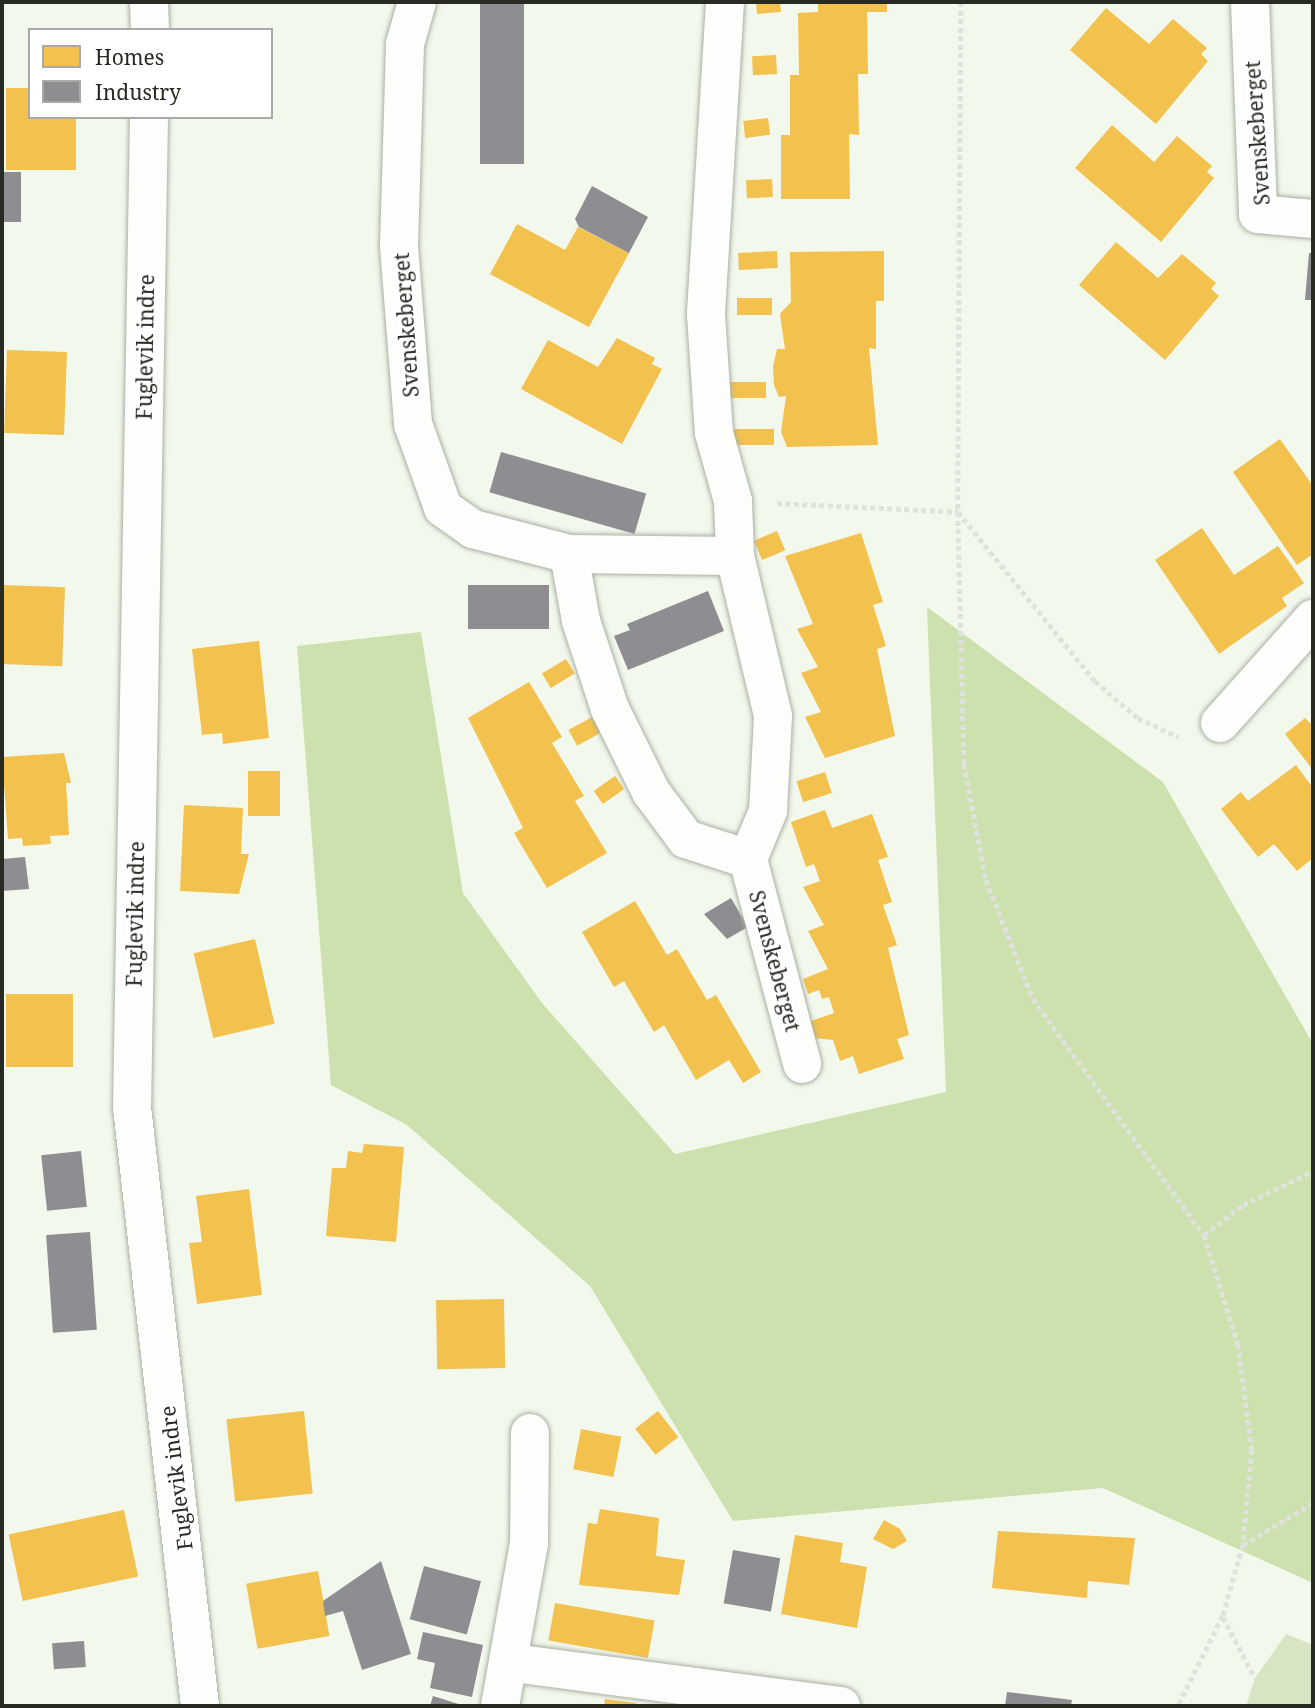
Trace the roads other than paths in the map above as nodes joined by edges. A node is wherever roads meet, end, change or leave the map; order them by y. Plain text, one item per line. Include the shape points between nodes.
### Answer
1 (149, 2) edge
2 (417, 2) edge
3 (725, 2) edge
4 (1250, 2) edge
5 (150, 28) edge
6 (149, 119) edge
7 (1313, 219) edge
8 (569, 554) junction
9 (735, 556) junction
10 (1313, 619) edge
11 (1220, 723) road end
12 (748, 859) junction
13 (802, 1064) dead end
14 (530, 1433) dead end
15 (513, 1663) junction
16 (200, 1706) edge
17 (500, 1706) edge
18 (841, 1706) edge

1 - 5 street
2 - 8 street, Svenskeberget via 405,44 399,246 413,424 443,508 473,529
3 - 9 street via 706,314 714,433 733,501
4 - 7 street, Svenskeberget via 1258,214
6 - 16 street, Fuglevik indre via 132,1107
8 - 9 street, Svenskeberget
8 - 12 street via 581,621 610,709 651,792 686,839
9 - 12 street via 773,716 768,811
10 - 11 street
12 - 13 street, Svenskeberget
14 - 15 street via 529,1544
15 - 17 street
15 - 18 street

